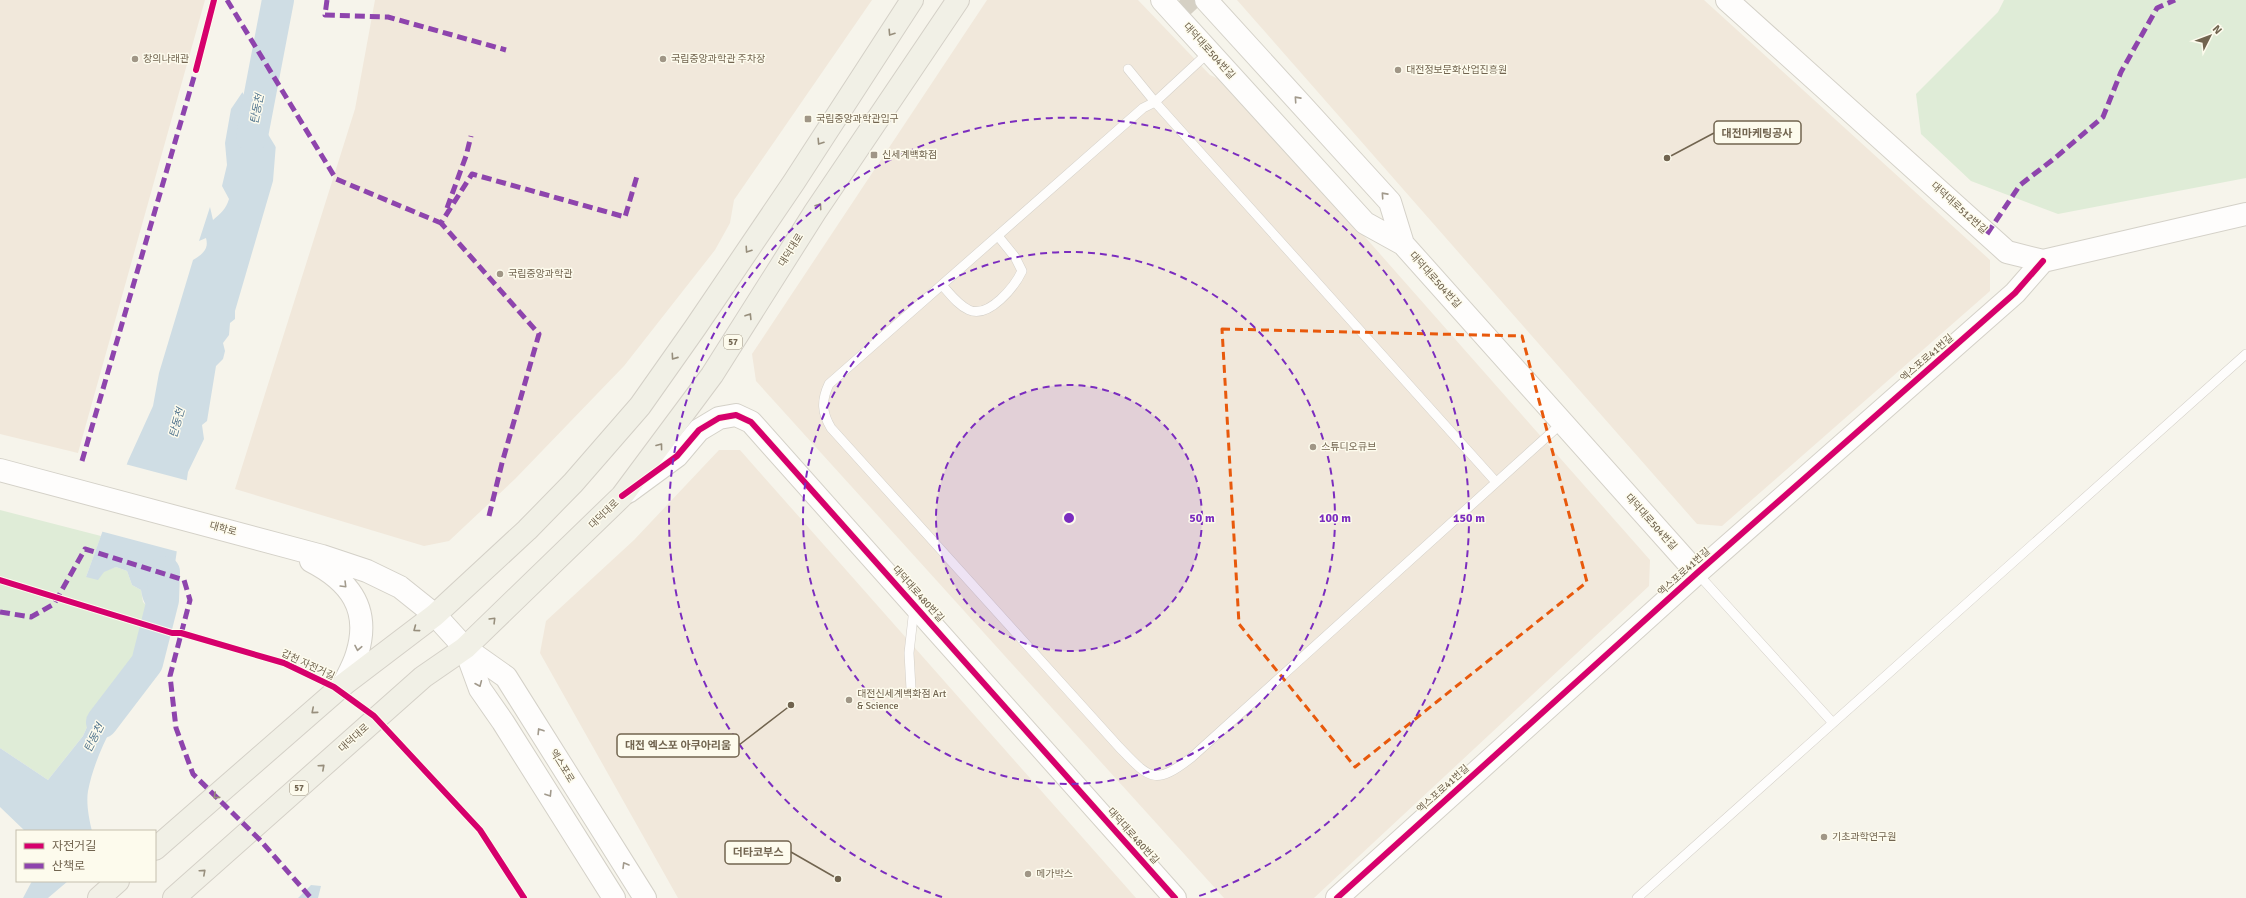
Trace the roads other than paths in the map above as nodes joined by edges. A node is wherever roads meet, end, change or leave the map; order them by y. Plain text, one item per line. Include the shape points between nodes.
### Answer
1 (912, 0) edge
2 (958, 0) edge
3 (1727, 0) edge
4 (1181, 5) edge
5 (1209, 52) junction
6 (1128, 69) dead end
7 (1155, 102) junction
8 (2246, 214) edge
9 (998, 236) junction
10 (1403, 244) junction
11 (2043, 261) junction
12 (942, 285) junction
13 (2246, 354) edge
14 (1562, 423) junction
15 (0, 470) edge
16 (1496, 482) junction
17 (622, 496) junction
18 (276, 542) junction
19 (1698, 574) junction
20 (914, 604) junction
21 (435, 615) junction
22 (465, 648) junction
23 (343, 685) junction
24 (911, 689) dead end
25 (1833, 723) junction
26 (156, 848) edge
27 (117, 882) edge
28 (99, 898) edge
29 (174, 898) edge
30 (614, 898) edge
31 (645, 898) edge
32 (1175, 898) edge
33 (1337, 898) edge
34 (1638, 898) edge

1 -> 21 main road via 794,182 640,406 573,483
17 -> 2 main road, 대덕대로 / 57 via 712,375 815,212
3 - 11 street, 대덕대로512번길 via 2007,252
4 - 5 street, 대덕대로504번길
4 - 10 street
5 - 7 lane
5 - 10 street, 대덕대로504번길 via 1365,223
6 - 7 lane
7 - 9 lane via 1143,108
7 - 16 lane
8 - 11 street, 대덕대로512번길
9 - 12 lane
9 - 12 lane via 1015,256 1022,271 1016,285 990,308 970,311
10 - 14 street, 대덕대로504번길
11 - 19 street, 엑스포로41번길 via 2015,293
12 - 16 lane via 829,384 822,403 824,417 831,428 1119,747 1143,772 1150,775 1164,776 1192,757
13 - 25 lane
14 - 16 lane
14 - 19 street, 대덕대로504번길
15 - 18 street, 대학로
17 - 20 street, 대덕대로480번길 via 677,456 699,430 719,418 736,414 751,422
22 -> 17 main road, 대덕대로 / 57
18 - 21 street, 대학로 via 367,572 400,587
18 -> 23 street via 324,568 347,587 360,610 362,631 357,655
19 - 25 lane
19 - 33 street, 엑스포로41번길
20 - 24 lane
20 - 32 street, 대덕대로480번길
21 - 22 street, 엑스포로
21 -> 23 main road
29 -> 22 main road, 대덕대로 / 57 via 423,677
22 -> 30 street, 엑스포로 via 480,689 504,722
31 -> 22 street, 엑스포로 via 506,677
23 -> 26 main road
25 - 34 lane
27 - 28 main road

